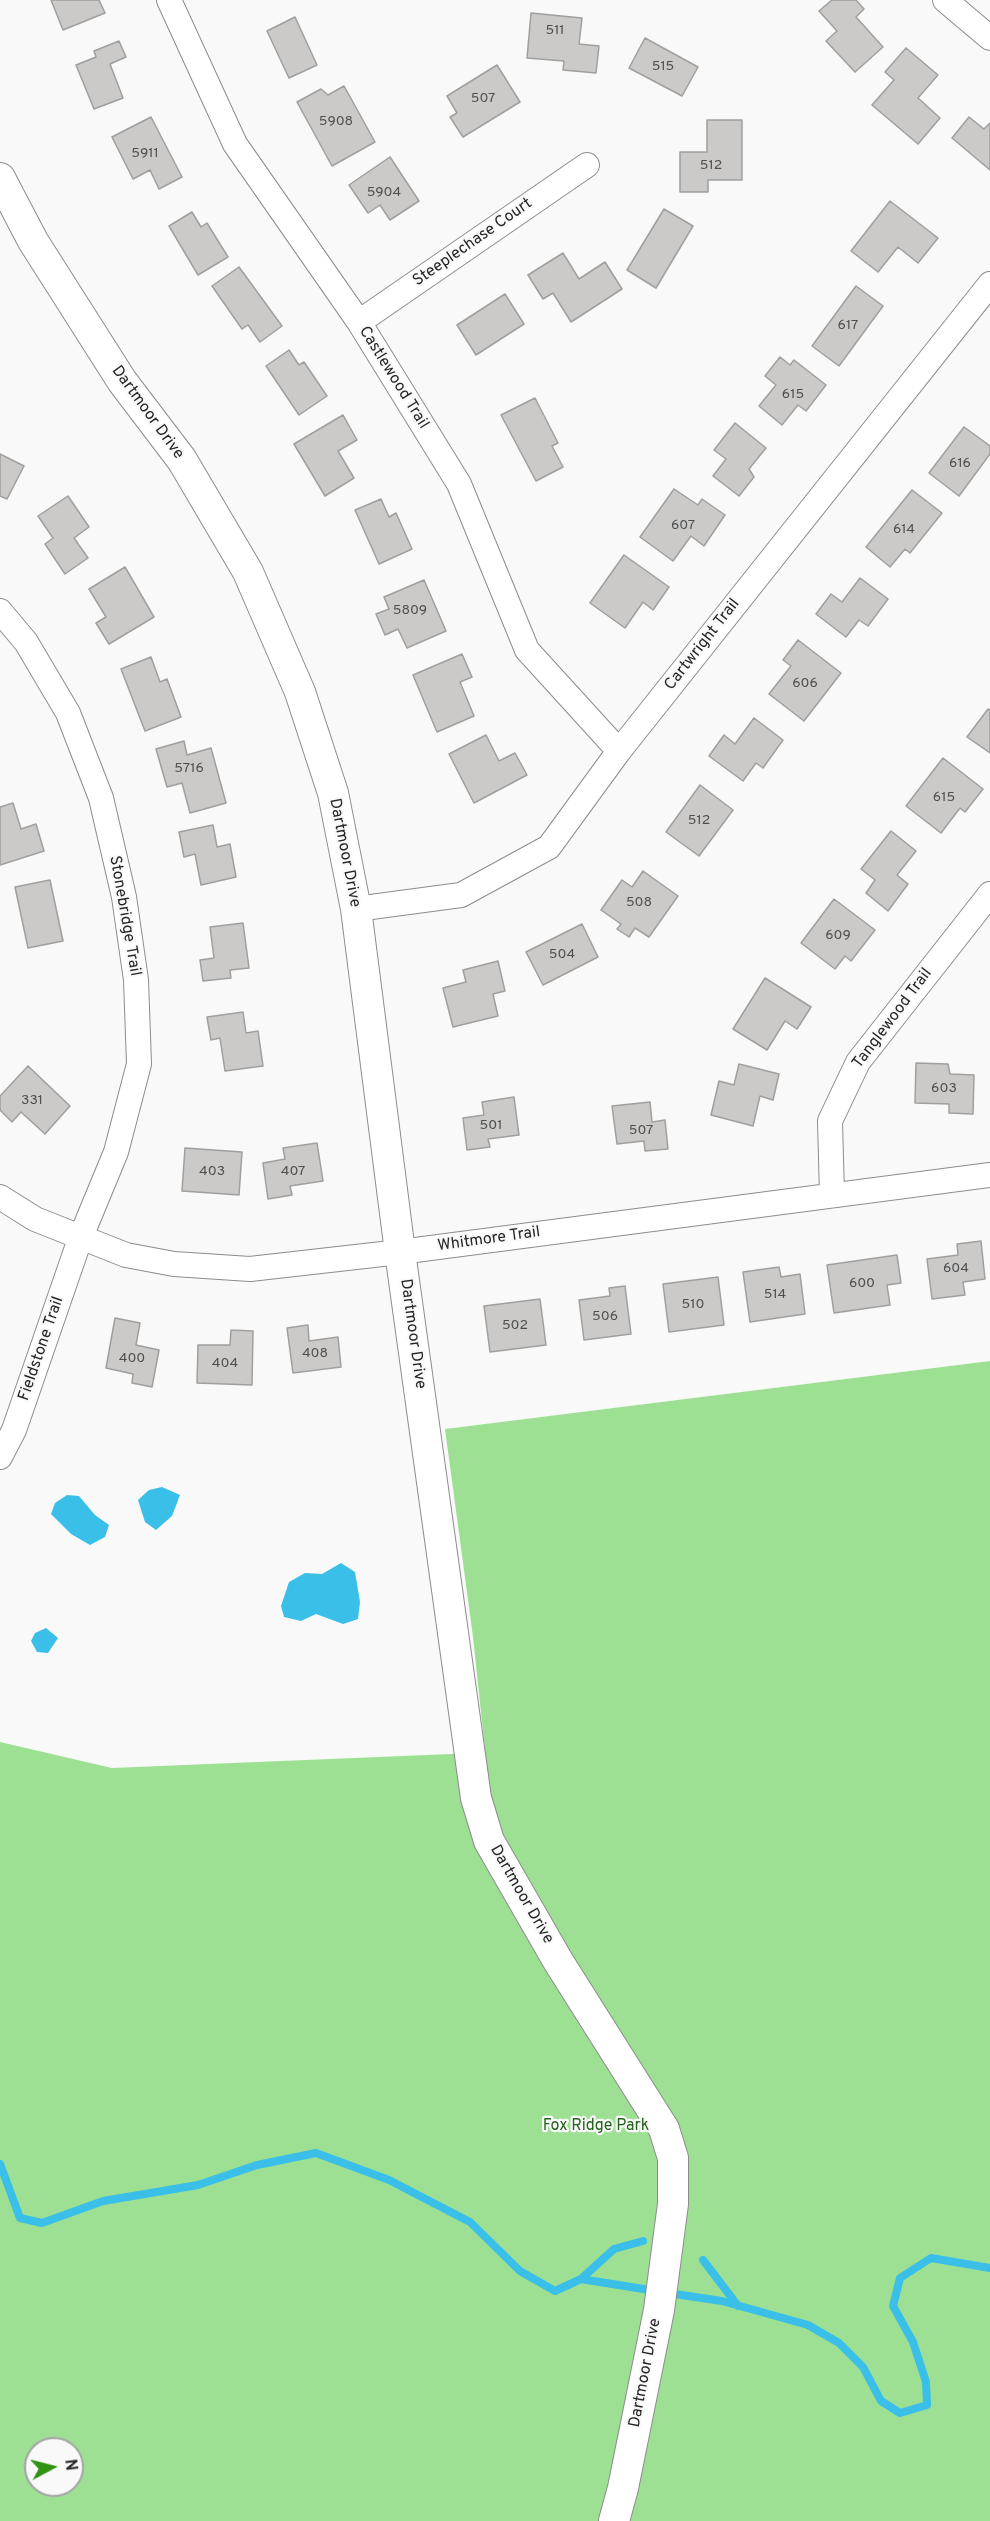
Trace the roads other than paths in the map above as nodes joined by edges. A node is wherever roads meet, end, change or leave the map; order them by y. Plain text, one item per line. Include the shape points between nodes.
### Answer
1 (169, 0) edge
2 (945, 0) edge
3 (990, 38) edge
4 (587, 165) dead end
5 (0, 178) edge
6 (990, 284) edge
7 (359, 322) junction
8 (0, 611) edge
9 (619, 751) junction
10 (990, 894) edge
11 (356, 909) junction
12 (990, 1175) edge
13 (832, 1194) junction
14 (0, 1197) edge
15 (80, 1239) junction
16 (400, 1252) junction
17 (0, 1457) edge
18 (614, 2521) edge

1 - 7 street, Castlewood Trail via 235,144
2 - 3 street
4 - 7 street, Steeplechase Court
5 - 11 street, Dartmoor Drive via 40,251 122,381 182,460 248,572 300,692 333,793
6 - 9 street, Cartwright Trail
7 - 9 street, Castlewood Trail via 459,484 527,650
8 - 15 street, Stonebridge Trail via 26,642 68,713 101,798 124,897 136,981 139,1064 116,1152
9 - 11 street, Cartwright Trail via 549,847 461,895
10 - 13 street, Tanglewood Trail via 858,1062 830,1121
11 - 16 street, Dartmoor Drive
12 - 13 street, Whitmore Trail
13 - 16 street, Whitmore Trail
14 - 15 street, Whitmore Trail via 35,1219
15 - 16 street, Whitmore Trail via 126,1255 164,1262 250,1269
15 - 17 street, Fieldstone Trail via 14,1430
16 - 18 street, Dartmoor Drive via 477,1798 489,1841 558,1961 664,2129 673,2158 673,2204 659,2310

